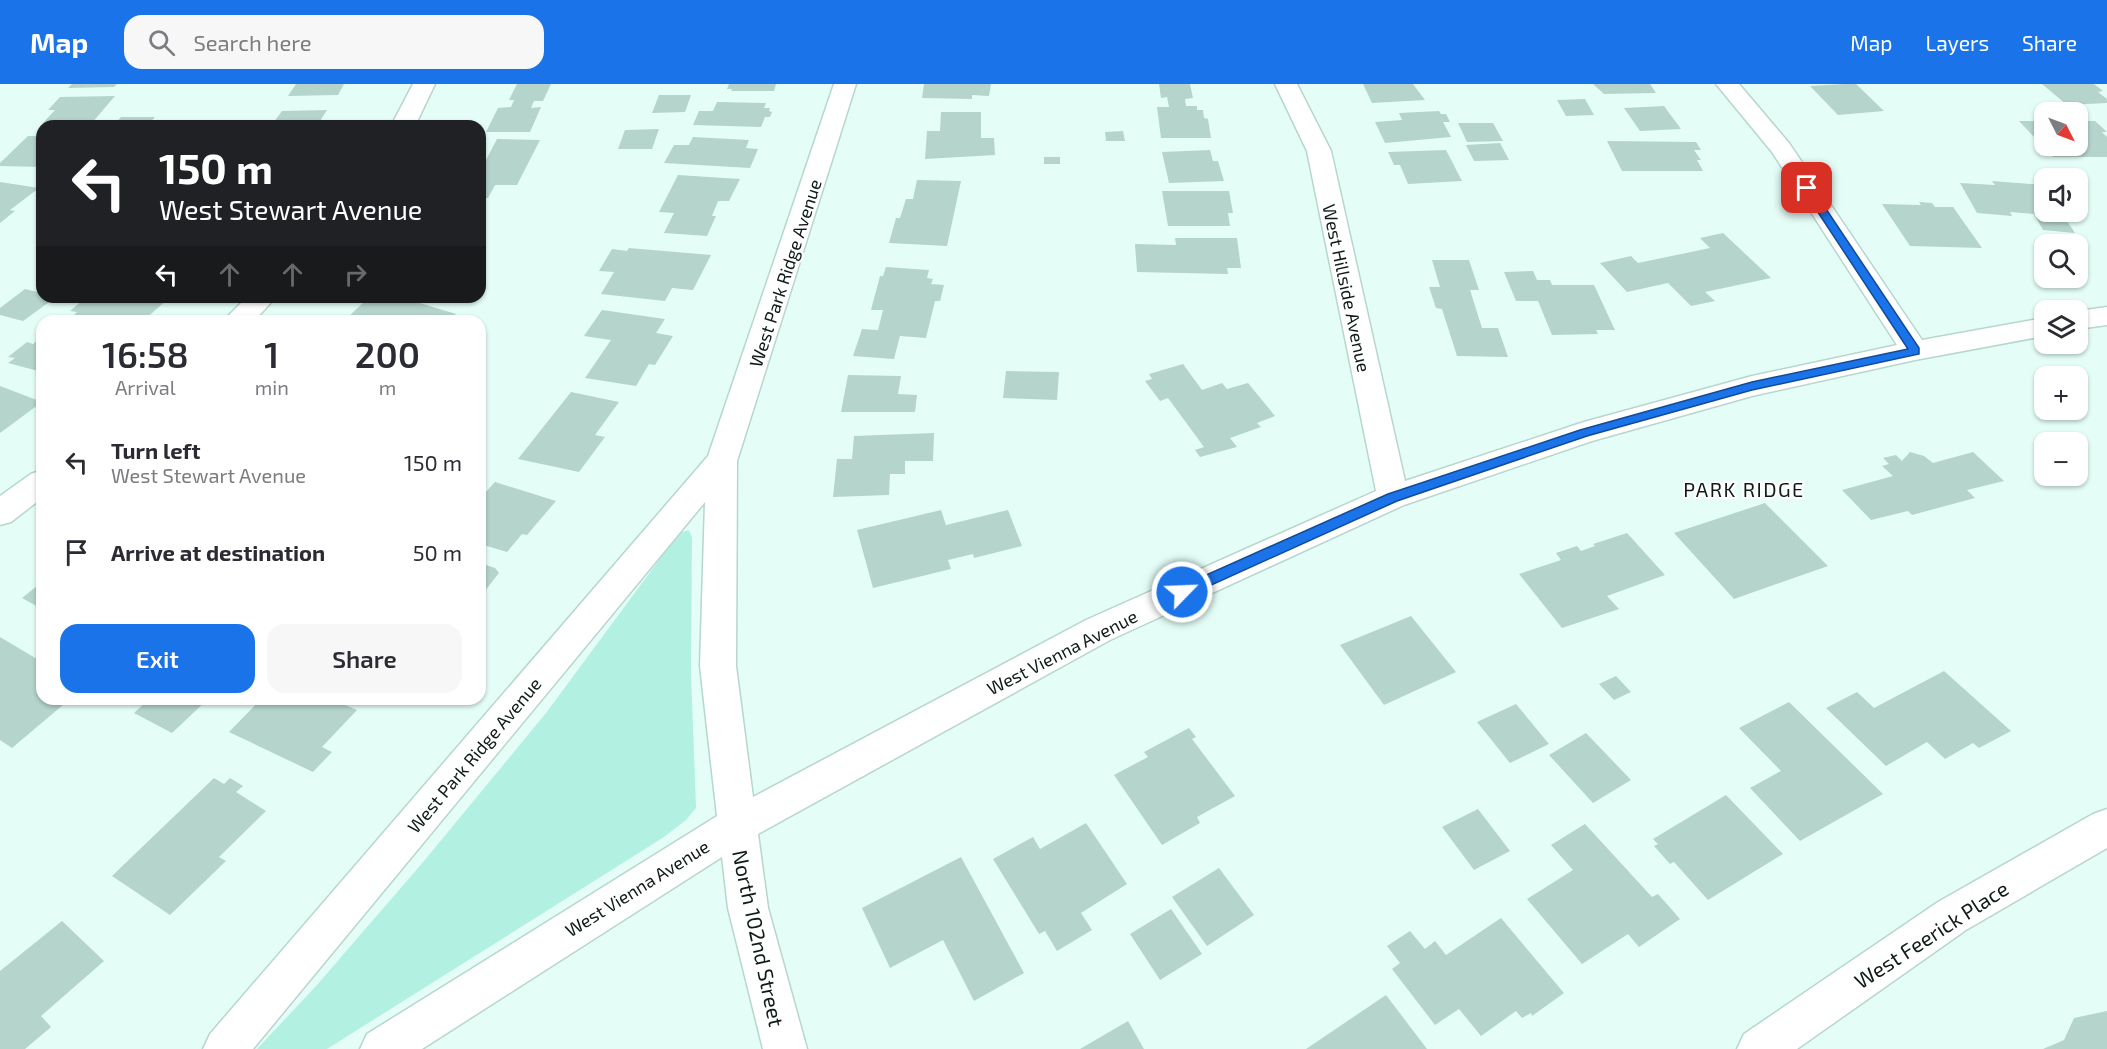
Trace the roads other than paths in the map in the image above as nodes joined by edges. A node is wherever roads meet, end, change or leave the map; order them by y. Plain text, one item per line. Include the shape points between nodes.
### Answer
1 (424, 84) edge
2 (845, 84) edge
3 (1286, 84) edge
4 (1727, 84) edge
5 (406, 120) edge
6 (256, 303) edge
7 (243, 315) edge
8 (2107, 316) edge
9 (2088, 319) edge
10 (2034, 329) edge
11 (1915, 351) junction
12 (722, 461) junction
13 (36, 486) edge
14 (1393, 497) junction
15 (0, 513) edge
16 (736, 826) junction
17 (2107, 827) edge
18 (225, 1049) edge
19 (382, 1049) edge
20 (785, 1049) edge
21 (1759, 1049) edge

1 - 5 street
2 - 12 street, West Park Ridge Avenue
3 - 14 street, West Hillside Avenue via 1319,151
4 - 11 street via 1781,148
6 - 7 street
8 - 9 street
10 - 11 street, West Vienna Avenue
11 - 14 street, West Vienna Avenue via 1752,386 1607,427
12 - 16 street, West Park Ridge Avenue via 718,666
12 - 18 street, West Park Ridge Avenue
13 - 15 street
14 - 16 street, West Vienna Avenue via 1098,630
16 - 19 street, West Vienna Avenue
16 - 20 street, North 102nd Street via 748,908
17 - 21 street, West Feerick Place via 1952,916

